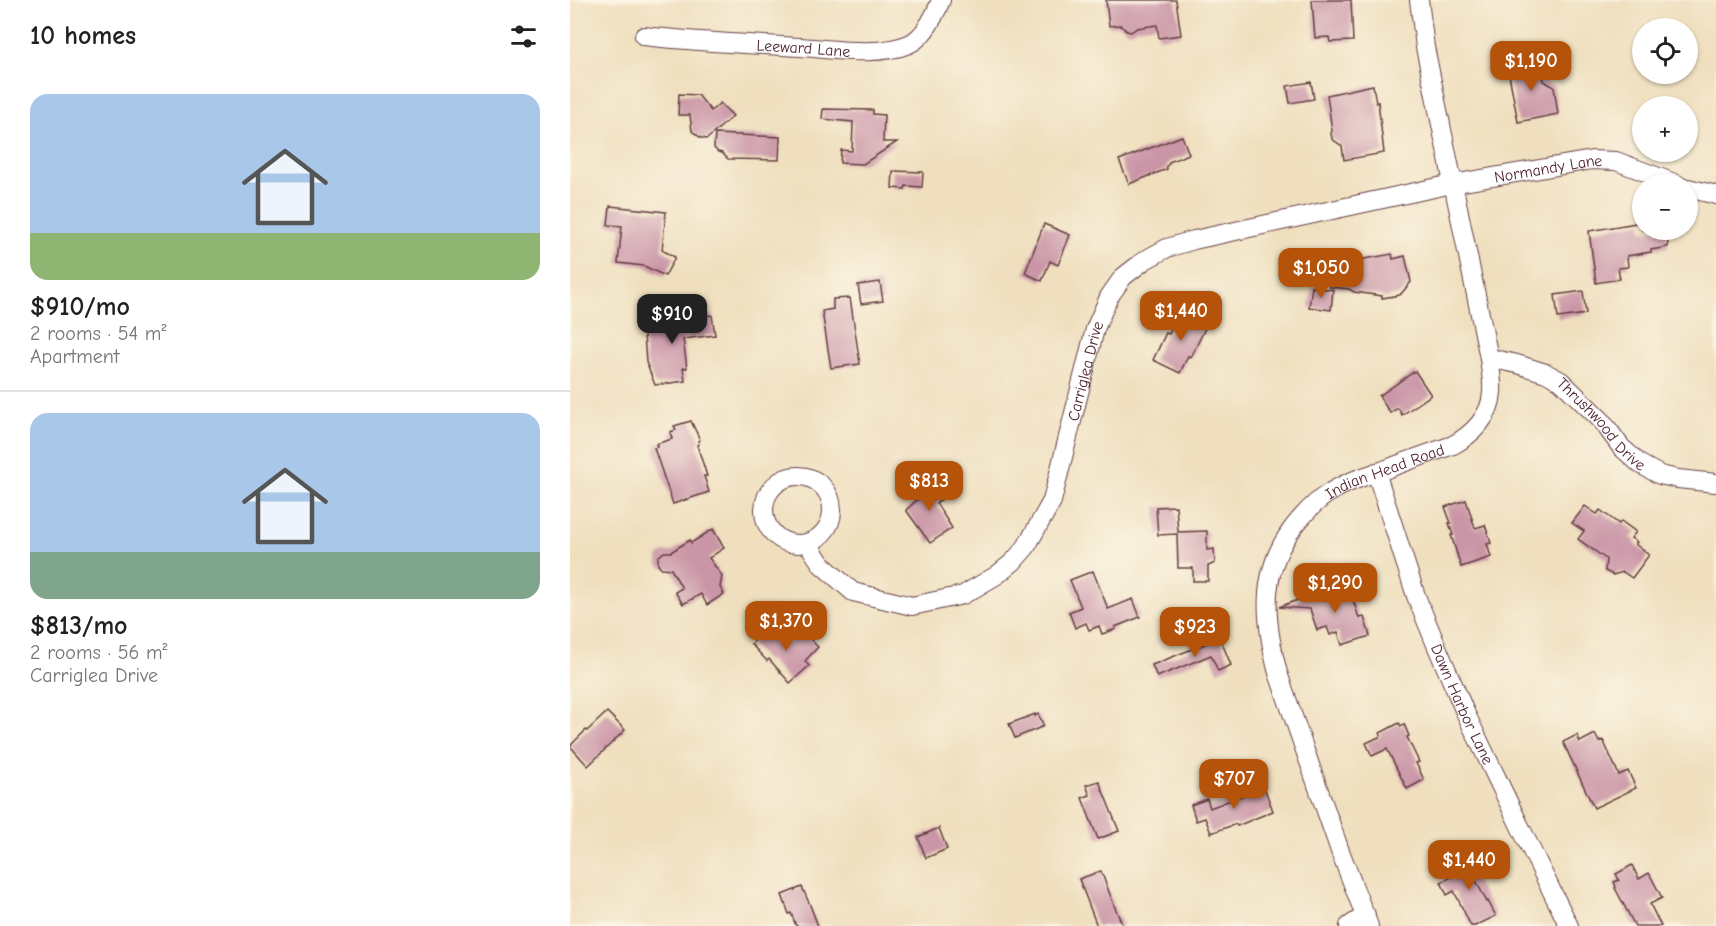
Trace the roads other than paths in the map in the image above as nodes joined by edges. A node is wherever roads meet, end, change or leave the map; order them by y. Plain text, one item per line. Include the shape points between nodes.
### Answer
1 (941, 0) edge
2 (1419, 0) edge
3 (644, 36) dead end
4 (1650, 174) edge
5 (1452, 184) junction
6 (1698, 190) edge
7 (1716, 195) edge
8 (1489, 358) junction
9 (1376, 472) junction
10 (1716, 483) edge
11 (811, 542) dead end
12 (1367, 920) edge
13 (1349, 926) edge
14 (1569, 926) edge

1 - 3 street, Leeward Lane via 934,18 911,43 887,50
2 - 5 street, Indian Head Road
4 - 5 street, Normandy Lane via 1616,161 1592,160
5 - 8 street, Indian Head Road
5 - 11 street, Carriglea Drive via 1194,240 1167,248 1123,277 1095,329 1052,501 1026,547 1012,562 963,595 912,606 853,592 822,565
6 - 7 street
8 - 9 street, Indian Head Road via 1492,393 1487,412 1475,429 1453,445
8 - 10 street, Thrushwood Drive via 1546,373 1561,381 1640,464 1660,475
9 - 12 street, Indian Head Road via 1327,494 1308,510 1281,546 1267,590 1270,644 1278,673
9 - 14 street, Dawn Harbor Lane via 1416,596 1437,647
12 - 13 street, Indian Head Road

